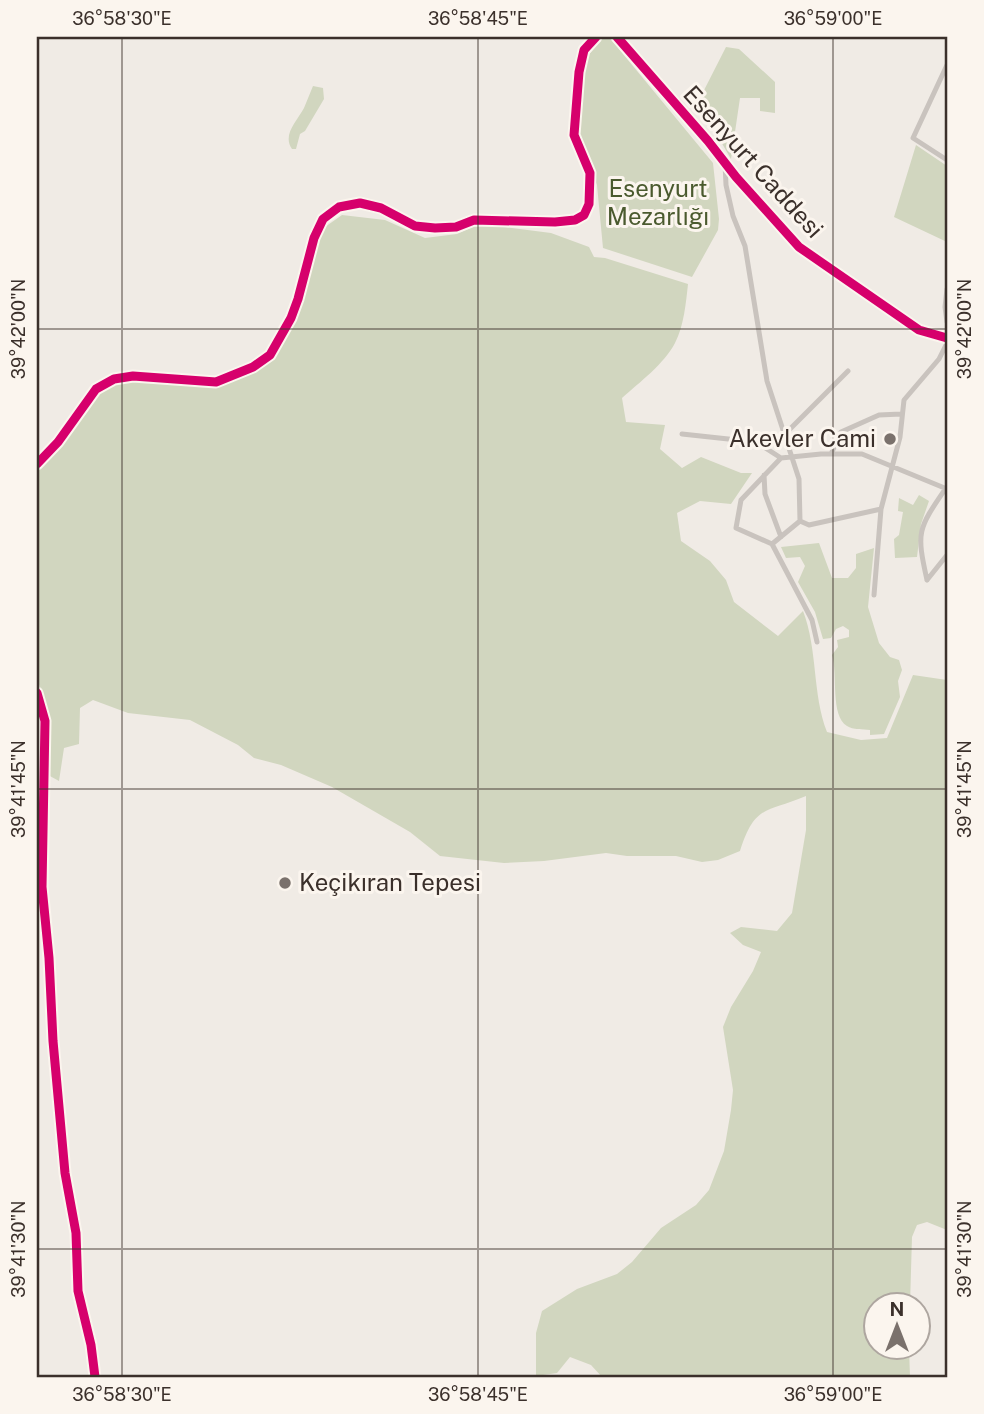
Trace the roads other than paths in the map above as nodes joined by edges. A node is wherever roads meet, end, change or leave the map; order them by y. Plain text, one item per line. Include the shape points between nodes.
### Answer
1 (596, 37) edge
2 (617, 37) edge
3 (947, 65) edge
4 (947, 160) edge
5 (725, 163) junction
6 (947, 289) edge
7 (947, 322) edge
8 (947, 341) edge
9 (848, 371) dead end
10 (901, 414) junction
11 (682, 434) dead end
12 (785, 434) junction
13 (831, 454) junction
14 (792, 456) junction
15 (781, 458) junction
16 (37, 464) edge
17 (892, 465) junction
18 (764, 475) junction
19 (947, 489) edge
20 (881, 509) junction
21 (800, 521) junction
22 (780, 537) junction
23 (772, 544) junction
24 (947, 555) edge
25 (874, 595) dead end
26 (817, 642) dead end
27 (37, 694) edge
28 (95, 1377) edge

1 - 16 street via 584,50 579,72 574,135 590,173 584,215 565,221 474,220 435,228 415,226 360,203 339,207 323,219 314,238 298,299 270,355 216,382 133,376 114,379 96,389
2 - 5 street, Esenyurt Caddesi
3 - 4 street via 913,138
5 - 8 street, Esenyurt Caddesi via 799,247 919,330
5 - 12 street via 733,216 745,246 767,381
6 - 7 street
8 - 10 street via 939,359 904,401
9 - 12 street
10 - 13 street via 879,415 841,432
10 - 17 street
11 - 15 street via 756,442
12 - 14 street
13 - 14 street
13 - 17 street via 862,454
14 - 15 street
14 - 21 street via 799,479
15 - 18 street
17 - 19 street
17 - 20 street
18 - 22 street via 765,494
18 - 23 street via 741,500 736,528
19 - 24 street via 921,530 919,544 927,580
20 - 21 street via 809,525
20 - 25 street
21 - 22 street
22 - 23 street
23 - 26 street via 812,620
27 - 28 street via 45,721 42,887 53,1041 65,1172 76,1233 78,1291

